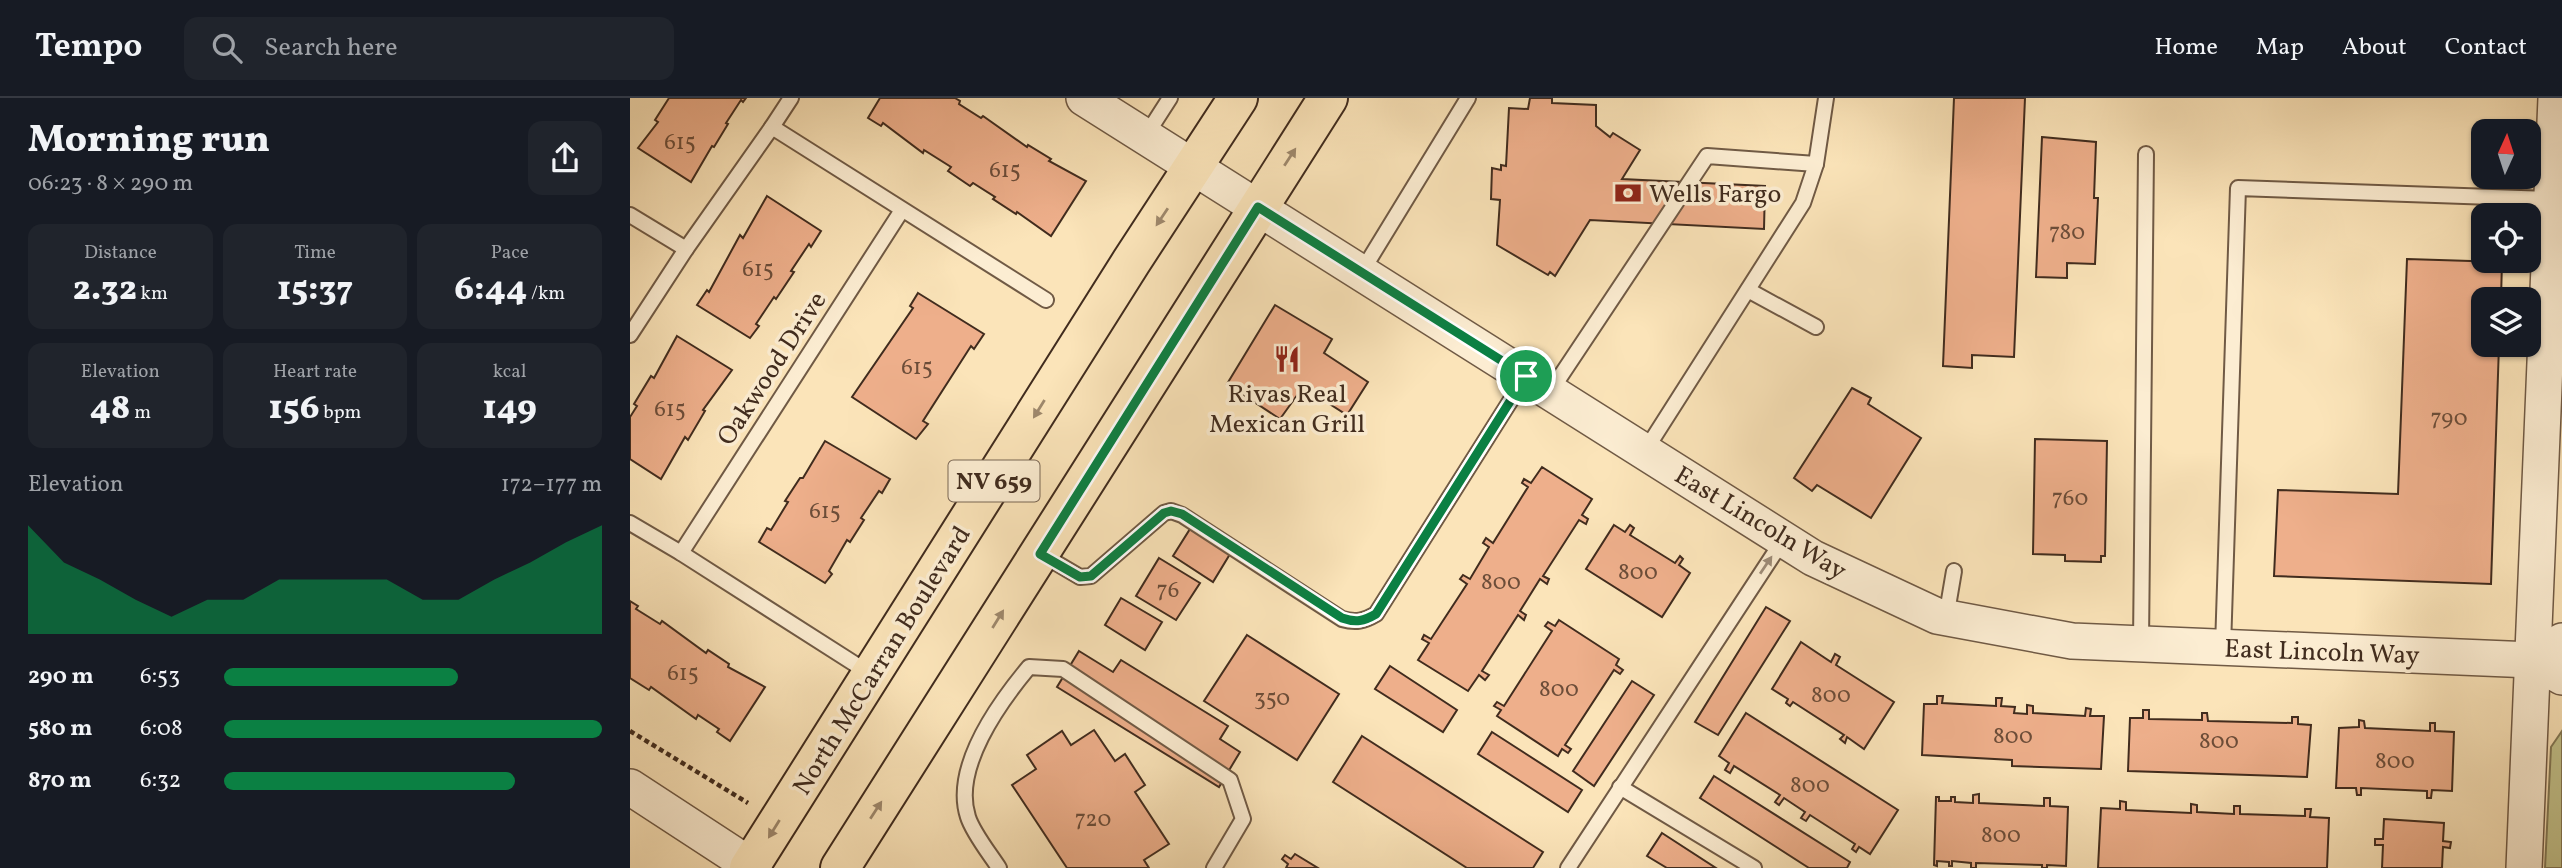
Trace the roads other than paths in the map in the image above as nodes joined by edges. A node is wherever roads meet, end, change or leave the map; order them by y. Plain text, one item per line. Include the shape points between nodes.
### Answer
1 (791, 98) edge
2 (1084, 98) edge
3 (1170, 98) edge
4 (1238, 98) edge
5 (1328, 98) edge
6 (1468, 98) edge
7 (1826, 98) edge
8 (2556, 98) edge
9 (772, 127) junction
10 (1145, 137) junction
11 (2146, 154) dead end
12 (1816, 164) junction
13 (1195, 168) junction
14 (2552, 199) junction
15 (1258, 207) junction
16 (902, 210) junction
17 (630, 215) edge
18 (685, 249) junction
19 (1361, 273) junction
20 (1748, 290) junction
21 (1046, 300) dead end
22 (1816, 327) dead end
23 (630, 335) edge
24 (1538, 384) junction
25 (1644, 452) junction
26 (630, 523) edge
27 (1783, 540) junction
28 (681, 553) junction
29 (1040, 554) junction
30 (1954, 571) dead end
31 (1946, 618) junction
32 (2562, 641) edge
33 (2141, 644) junction
34 (2223, 647) junction
35 (2532, 660) junction
36 (871, 675) junction
37 (2562, 677) edge
38 (630, 787) edge
39 (1620, 787) junction
40 (751, 867) edge
41 (840, 868) edge
42 (999, 868) edge
43 (1214, 868) edge
44 (1567, 868) edge
45 (1754, 868) edge
46 (2524, 868) edge

1 - 9 lane
2 - 10 street, East Lincoln Way
3 - 10 lane
4 - 13 main road, North McCarran Boulevard / NV 659
15 -> 5 main road, NV 659
6 - 19 lane
7 - 12 lane
8 - 14 street
9 - 16 lane
9 - 18 lane
10 - 13 street, East Lincoln Way
11 - 33 lane
12 - 20 lane via 1803,203
12 - 24 lane via 1707,156
13 - 15 street, East Lincoln Way
13 -> 36 main road, North McCarran Boulevard / NV 659
14 - 34 lane via 2238,188
14 - 35 street
15 - 19 street, East Lincoln Way
15 - 29 main road, NV 659
16 - 21 lane
16 - 28 lane, Oakwood Drive
17 - 18 lane
18 - 23 lane
19 - 24 street, East Lincoln Way
20 - 22 lane
20 - 25 lane
24 - 25 street, East Lincoln Way
24 - 29 lane via 1376,614 1366,620 1342,618 1171,511 1091,576 1080,577
25 - 27 street, East Lincoln Way
26 - 28 lane
27 - 31 street, East Lincoln Way via 1826,565
39 -> 27 lane
28 - 36 lane
41 -> 29 main road, NV 659
30 - 31 lane
31 - 33 street, East Lincoln Way via 2072,641
32 - 35 street
33 - 34 street, East Lincoln Way
34 - 35 street, East Lincoln Way
35 - 37 street, East Lincoln Way
35 - 46 street
36 -> 40 main road, North McCarran Boulevard / NV 659
38 - 40 street
39 - 44 lane
39 - 45 lane
42 - 43 lane via 968,818 964,788 984,731 1029,667 1063,669 1230,780 1243,819

